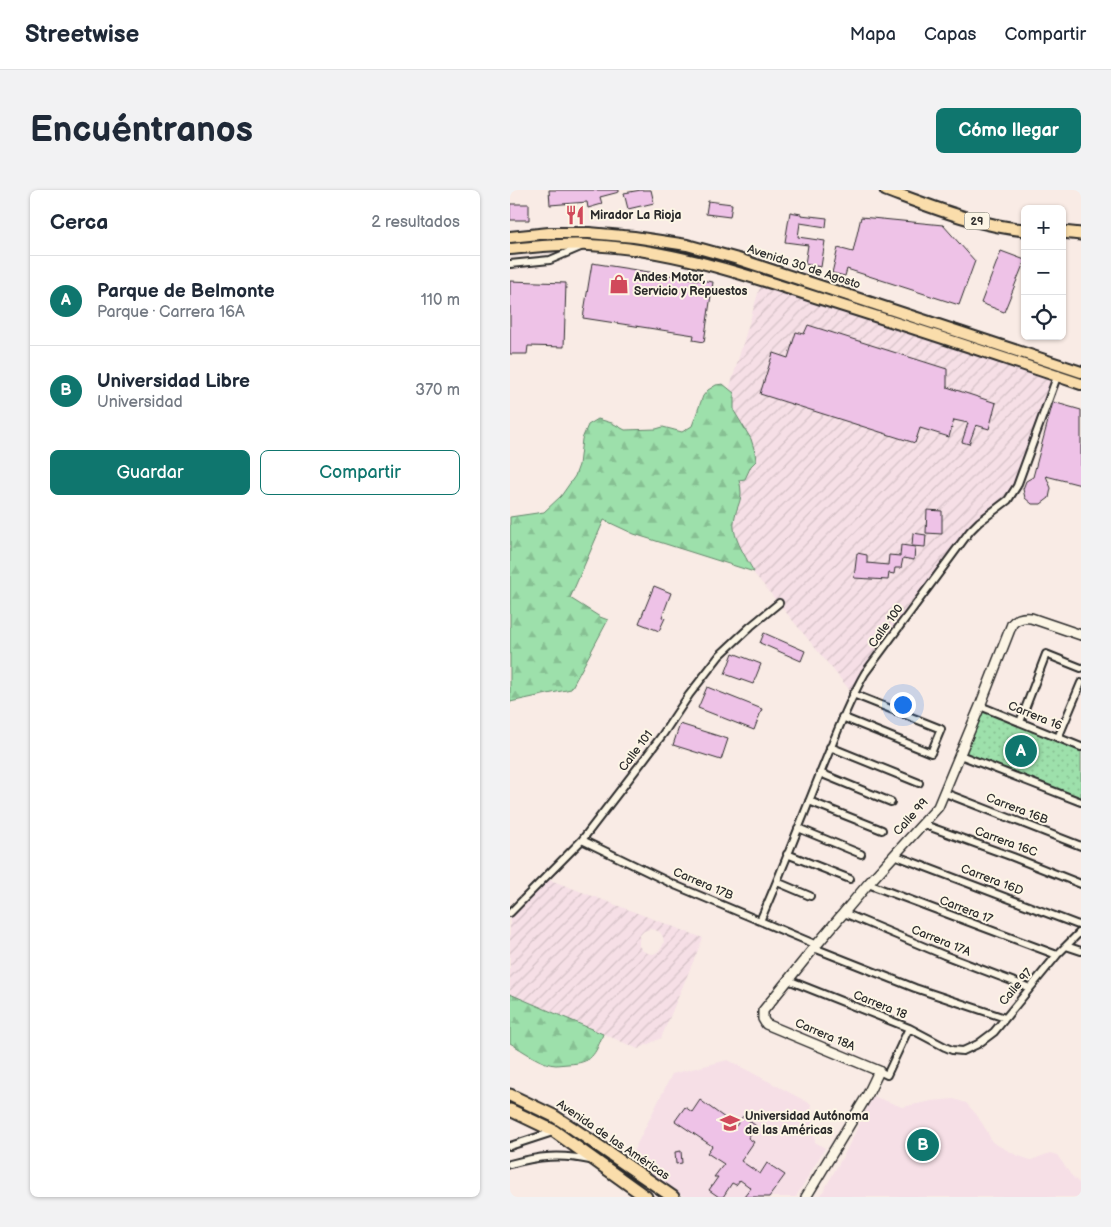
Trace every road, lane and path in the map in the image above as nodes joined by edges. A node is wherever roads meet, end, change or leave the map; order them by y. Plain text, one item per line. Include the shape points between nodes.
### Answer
1 (886, 190) edge
2 (1021, 229) edge
3 (1066, 232) edge
4 (1081, 234) edge
5 (510, 237) edge
6 (588, 244) junction
7 (510, 250) edge
8 (510, 264) edge
9 (1061, 365) junction
10 (1081, 372) edge
11 (1057, 376) junction
12 (1081, 384) edge
13 (779, 603) dead end
14 (1081, 635) edge
15 (1081, 668) edge
16 (1081, 683) edge
17 (853, 694) junction
18 (980, 706) junction
19 (842, 717) junction
20 (1020, 722) junction
21 (1058, 738) junction
22 (830, 747) junction
23 (1081, 747) edge
24 (960, 754) junction
25 (820, 773) junction
26 (919, 783) dead end
27 (944, 793) junction
28 (809, 800) junction
29 (891, 802) dead end
30 (1081, 802) edge
31 (922, 824) junction
32 (798, 828) junction
33 (882, 830) dead end
34 (582, 840) junction
35 (1081, 846) edge
36 (787, 854) junction
37 (861, 854) dead end
38 (894, 855) junction
39 (850, 880) dead end
40 (777, 882) junction
41 (868, 884) junction
42 (1081, 884) edge
43 (810, 896) dead end
44 (510, 913) edge
45 (844, 913) junction
46 (760, 921) junction
47 (1081, 926) edge
48 (1081, 931) edge
49 (1066, 946) junction
50 (815, 947) junction
51 (1081, 951) edge
52 (1056, 955) junction
53 (788, 980) junction
54 (1030, 988) junction
55 (763, 1011) joint
56 (1005, 1018) junction
57 (909, 1028) junction
58 (963, 1051) joint
59 (883, 1073) junction
60 (510, 1095) edge
61 (510, 1110) edge
62 (572, 1127) junction
63 (554, 1132) junction
64 (510, 1146) edge
65 (597, 1162) junction
66 (510, 1164) edge
67 (646, 1197) edge
68 (673, 1197) edge
69 (806, 1197) edge

1 - 2 highway, 29 via 954,215
3 - 4 highway
5 - 9 main road, Avenida 30 de Agosto via 589,233 687,245
6 - 7 main road, Avenida 30 de Agosto
6 - 8 street via 550,260
6 - 11 main road, Avenida 30 de Agosto via 684,258 762,280
9 - 10 main road, Avenida 30 de Agosto
9 - 11 street, Calle 100
11 - 12 main road, Avenida 30 de Agosto
11 - 17 street, Calle 100 via 1017,486 1008,500 970,531
13 - 34 street, Calle 101 via 720,655
14 - 18 street, Calle 99 via 1031,618 1015,620
15 - 20 street via 1046,654
16 - 21 street
17 - 19 street, Calle 100
17 - 19 street via 941,728 931,753
18 - 20 street, Carrera 16
18 - 24 street, Calle 99
19 - 22 street, Calle 100
20 - 21 street, Carrera 16
21 - 23 street, Carrera 16
22 - 25 street, Calle 100
22 - 26 street
24 - 27 street, Calle 99
24 - 30 street
25 - 28 street, Calle 100
25 - 29 street
27 - 31 street, Calle 99 via 938,807
27 - 35 street, Carrera 16B
28 - 32 street, Calle 100
28 - 33 street
31 - 38 street, Calle 99
31 - 42 street, Carrera 16C
32 - 36 street, Calle 100
32 - 37 street
34 - 44 street, Calle 101
34 - 46 street, Carrera 17B via 677,886
36 - 39 street
36 - 40 street, Calle 100
38 - 41 street, Calle 99
38 - 47 street, Carrera 16D
40 - 43 street
40 - 46 street, Calle 100
41 - 45 street, Calle 99
41 - 52 street, Carrera 17
45 - 50 street, Calle 99
45 - 54 street, Carrera 17A
46 - 50 street, Carrera 17B
48 - 49 street, Calle 97
49 - 51 street
49 - 52 street, Calle 97
50 - 53 street, Calle 99
50 - 56 street, Carrera 17B via 915,988
52 - 54 street, Calle 97
53 - 55 street, Calle 99
53 - 57 street, Carrera 18
54 - 56 street, Calle 97
55 - 59 street, Carrera 18A via 766,1024
56 - 58 street, Calle 97 via 986,1039
57 - 58 street, Carrera 18 via 944,1047
57 - 59 street
59 - 69 street
60 - 62 highway, Avenida de las Américas
61 - 63 highway, Avenida de las Américas
62 - 63 highway
62 - 68 highway, Avenida de las Américas
63 - 64 street
63 - 65 highway, Avenida de las Américas
65 - 66 street via 555,1156
65 - 67 highway, Avenida de las Américas

